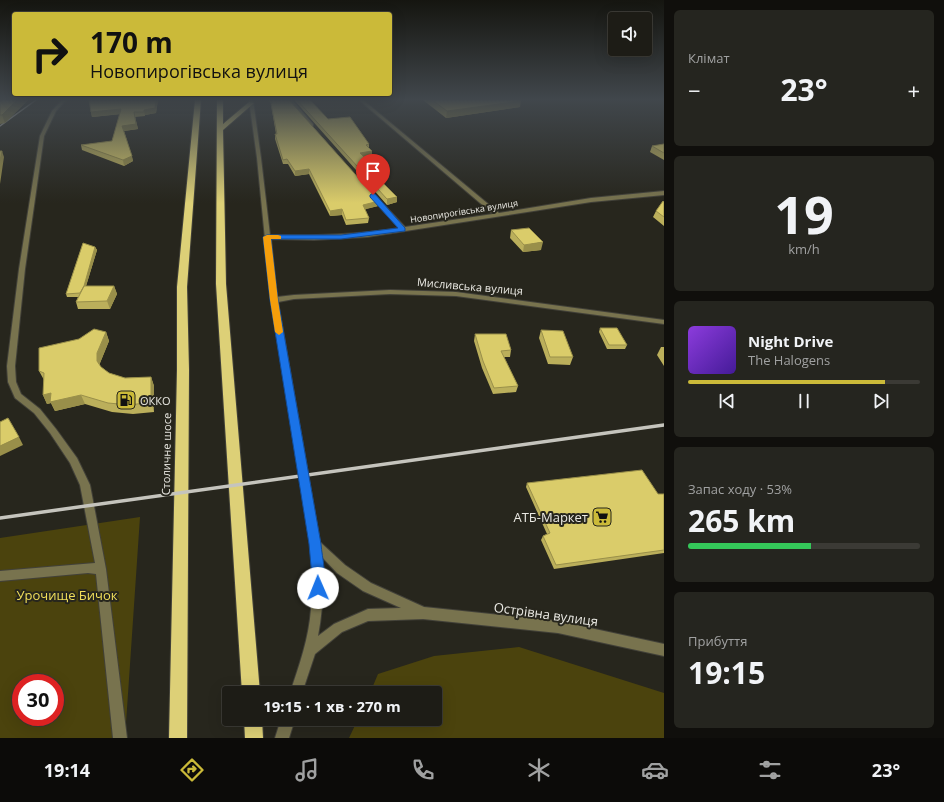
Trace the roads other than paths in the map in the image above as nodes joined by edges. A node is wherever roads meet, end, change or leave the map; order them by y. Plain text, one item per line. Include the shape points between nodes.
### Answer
1 (43, 134) edge
2 (195, 134) edge
3 (220, 134) edge
4 (256, 134) edge
5 (401, 134) edge
6 (368, 190) edge
7 (664, 193) edge
8 (498, 215) junction
9 (403, 230) junction
10 (267, 237) junction
11 (274, 300) junction
12 (664, 322) edge
13 (315, 544) junction
14 (100, 569) junction
15 (0, 576) edge
16 (423, 613) junction
17 (310, 650) junction
18 (664, 650) edge
19 (250, 686) edge
20 (298, 686) edge
21 (253, 726) edge
22 (286, 726) edge
23 (120, 738) edge
24 (178, 738) edge
25 (254, 738) edge
26 (282, 738) edge

1 - 14 street via 21,276 11,366 12,382 18,396 37,411 74,460 85,485
2 - 24 highway, Столичне шосе via 182,287
3 - 19 highway via 221,284
4 - 10 street
5 - 8 street
6 - 9 street
7 - 8 street, Новопирогівська вулиця via 591,200
8 - 9 street, Новопирогівська вулиця
9 - 10 street, Новопирогівська вулиця via 341,237
10 - 11 street
11 - 12 street, Мисливська вулиця via 390,292 456,294
11 - 13 street
13 - 16 street, Острівна вулиця via 341,569 367,587
13 - 17 street via 317,610
14 - 15 street
14 - 23 street
16 - 17 street, Острівна вулиця via 368,615 338,628
16 - 18 street, Острівна вулиця via 558,627
17 - 20 street
21 - 25 highway
22 - 26 street

